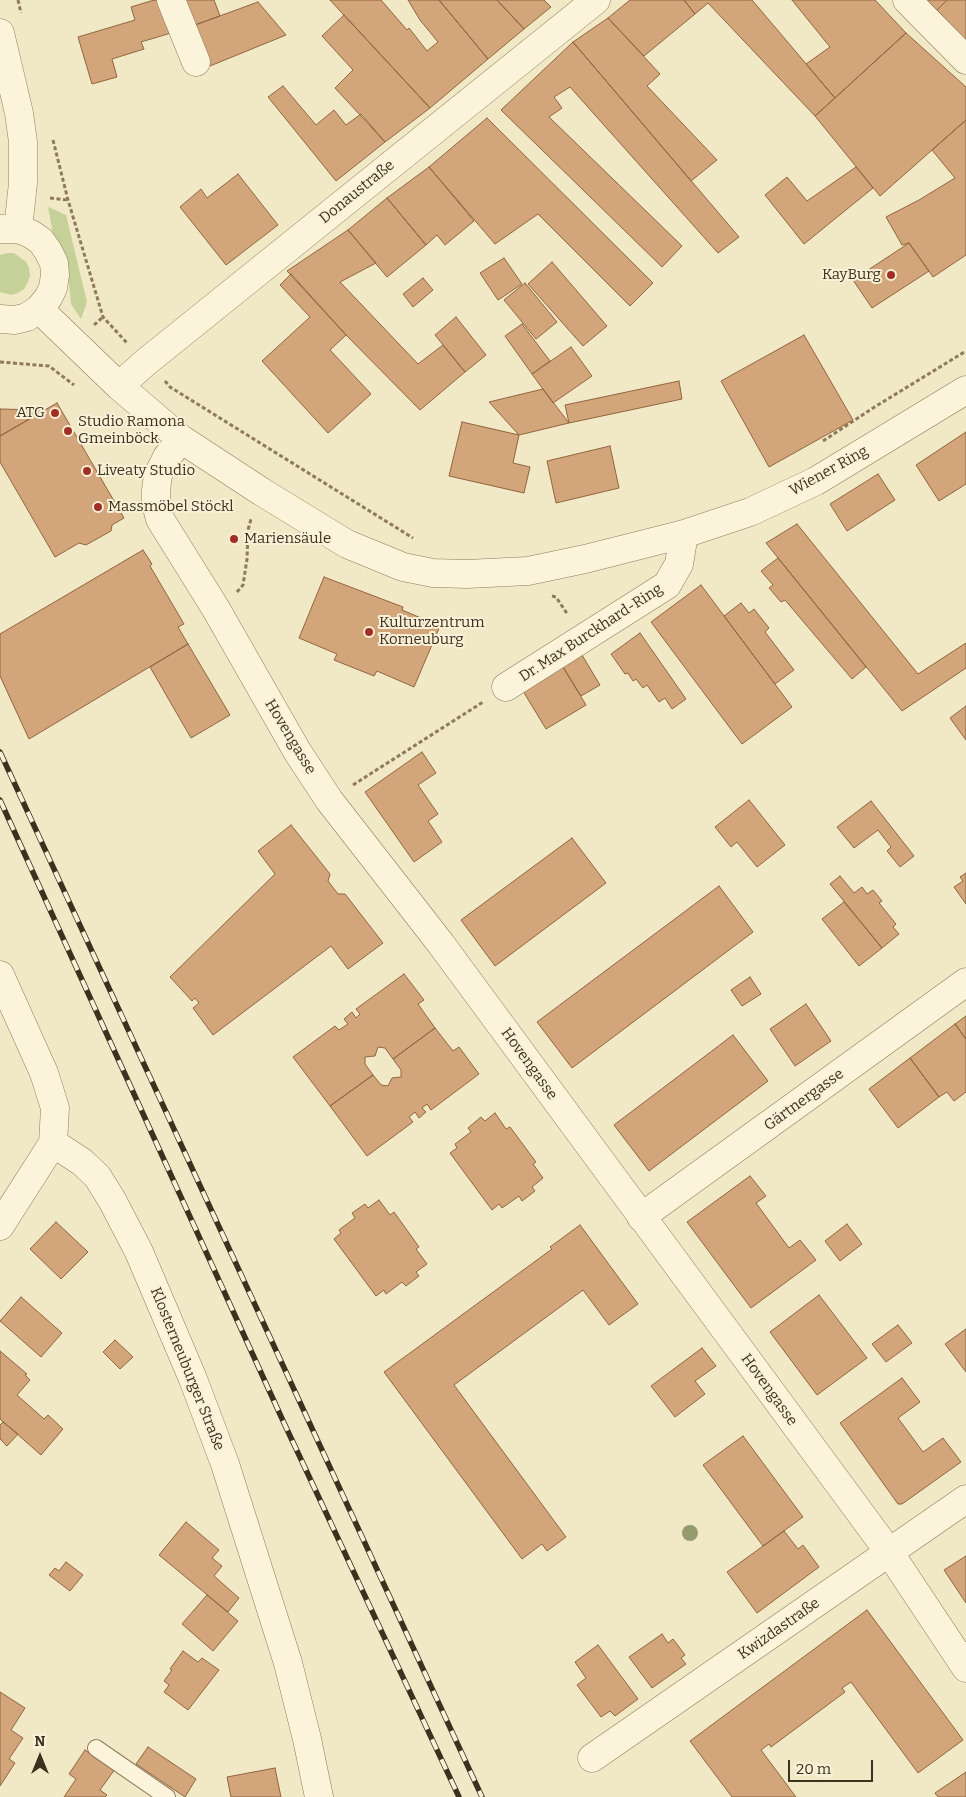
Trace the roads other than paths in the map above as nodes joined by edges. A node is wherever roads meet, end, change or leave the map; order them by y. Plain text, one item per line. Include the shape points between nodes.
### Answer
1 (171, 0) edge
2 (596, 0) edge
3 (906, 0) edge
4 (11, 26) edge
5 (966, 60) edge
6 (196, 62) dead end
7 (9, 229) edge
8 (39, 309) junction
9 (0, 319) edge
10 (119, 386) junction
11 (966, 390) edge
12 (181, 439) junction
13 (684, 534) junction
14 (506, 687) road end
15 (0, 975) edge
16 (966, 982) edge
17 (53, 1143) junction
18 (641, 1217) junction
19 (0, 1226) edge
20 (966, 1499) edge
21 (889, 1552) junction
22 (966, 1668) edge
23 (96, 1748) dead end
24 (592, 1758) dead end
25 (167, 1797) edge
26 (320, 1797) edge

1 - 6 street
2 - 10 street, Donaustraße
3 - 5 street
4 - 7 street via 23,142 23,183
7 - 8 street via 31,234 41,241 54,263 53,288
8 - 9 street via 27,317
8 - 10 street
10 - 12 street
11 - 13 street, Wiener Ring via 816,481 750,512
12 - 13 street via 348,544 403,567 433,574 528,571
12 - 18 street, Hovengasse via 158,475 156,504 160,519 297,751 329,800 441,944
13 - 14 street, Dr. Max Burckhard-Ring via 679,564 667,585
15 - 17 street via 44,1073 55,1108
16 - 18 street, Gärtnergasse
17 - 19 street
17 - 26 street, Klosterneuburger Straße via 82,1162 112,1200 139,1252 193,1379 226,1464 280,1636
18 - 21 street, Hovengasse
20 - 21 street, Kwizdastraße
21 - 22 street, Hovengasse
21 - 24 street, Kwizdastraße
23 - 25 lane

